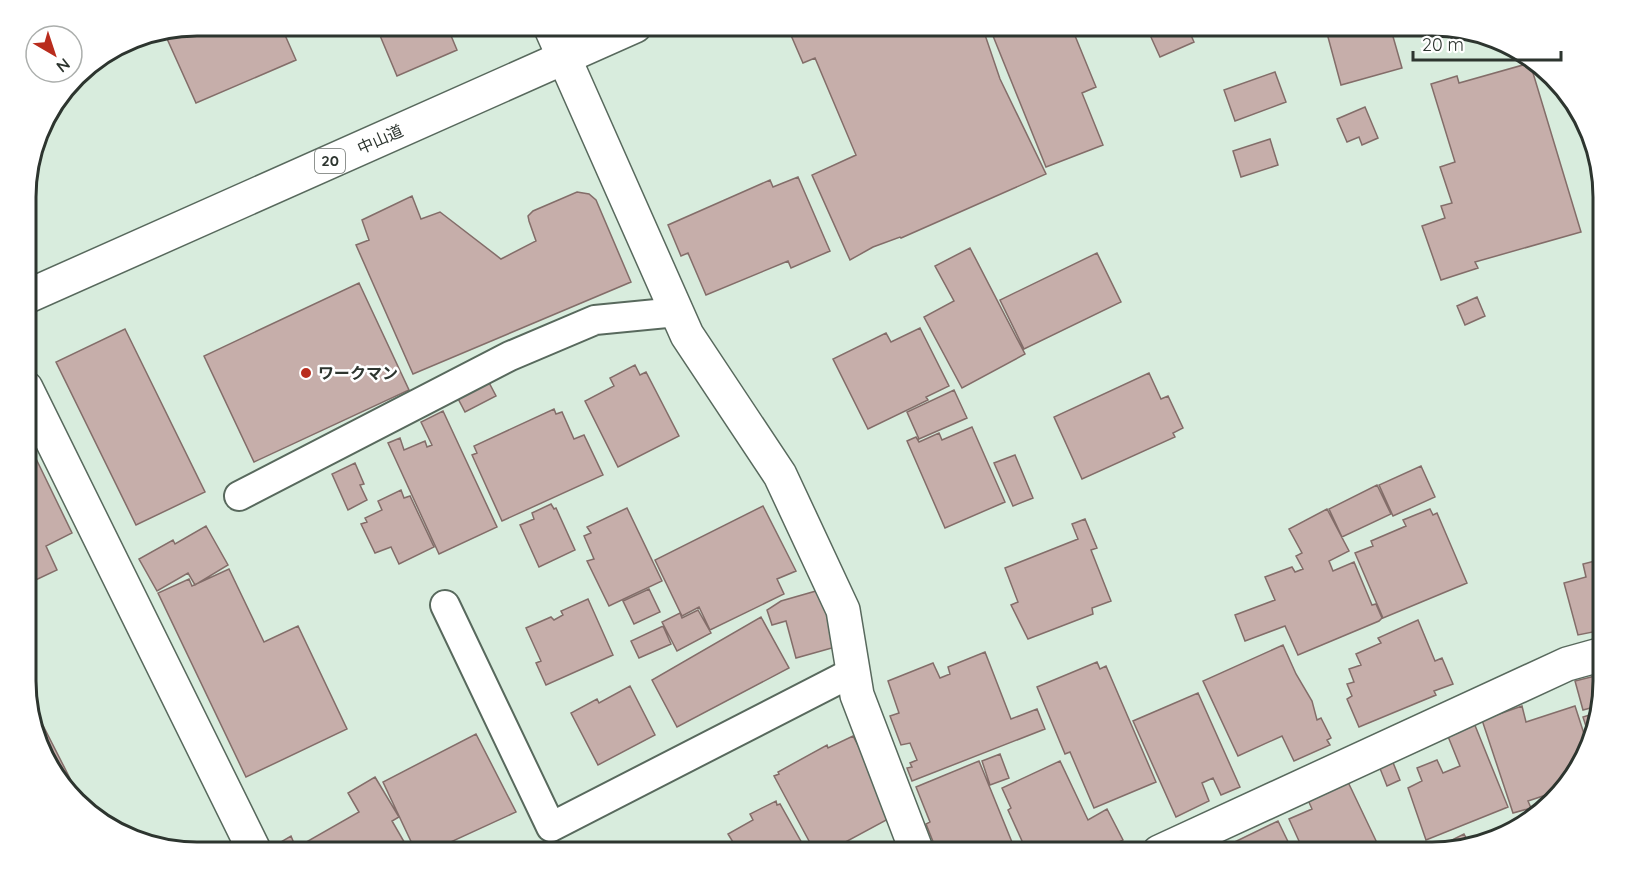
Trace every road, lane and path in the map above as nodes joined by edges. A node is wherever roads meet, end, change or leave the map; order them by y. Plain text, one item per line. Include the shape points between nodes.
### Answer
1 (554, 36) edge
2 (612, 36) edge
3 (563, 58) junction
4 (36, 293) edge
5 (677, 312) junction
6 (36, 408) edge
7 (239, 496) dead end
8 (445, 605) dead end
9 (1593, 657) edge
10 (853, 672) junction
11 (250, 842) edge
12 (913, 842) edge
13 (1181, 842) edge

1 - 3 main road
2 - 3 main road, 中山道 / 20
3 - 4 main road, 中山道 / 20
3 - 5 main road
5 - 7 lane via 595,320 510,356
5 - 10 main road via 687,335 780,475 843,610
6 - 11 main road
8 - 10 lane via 551,827
9 - 13 main road via 1567,664
10 - 12 main road via 857,695

